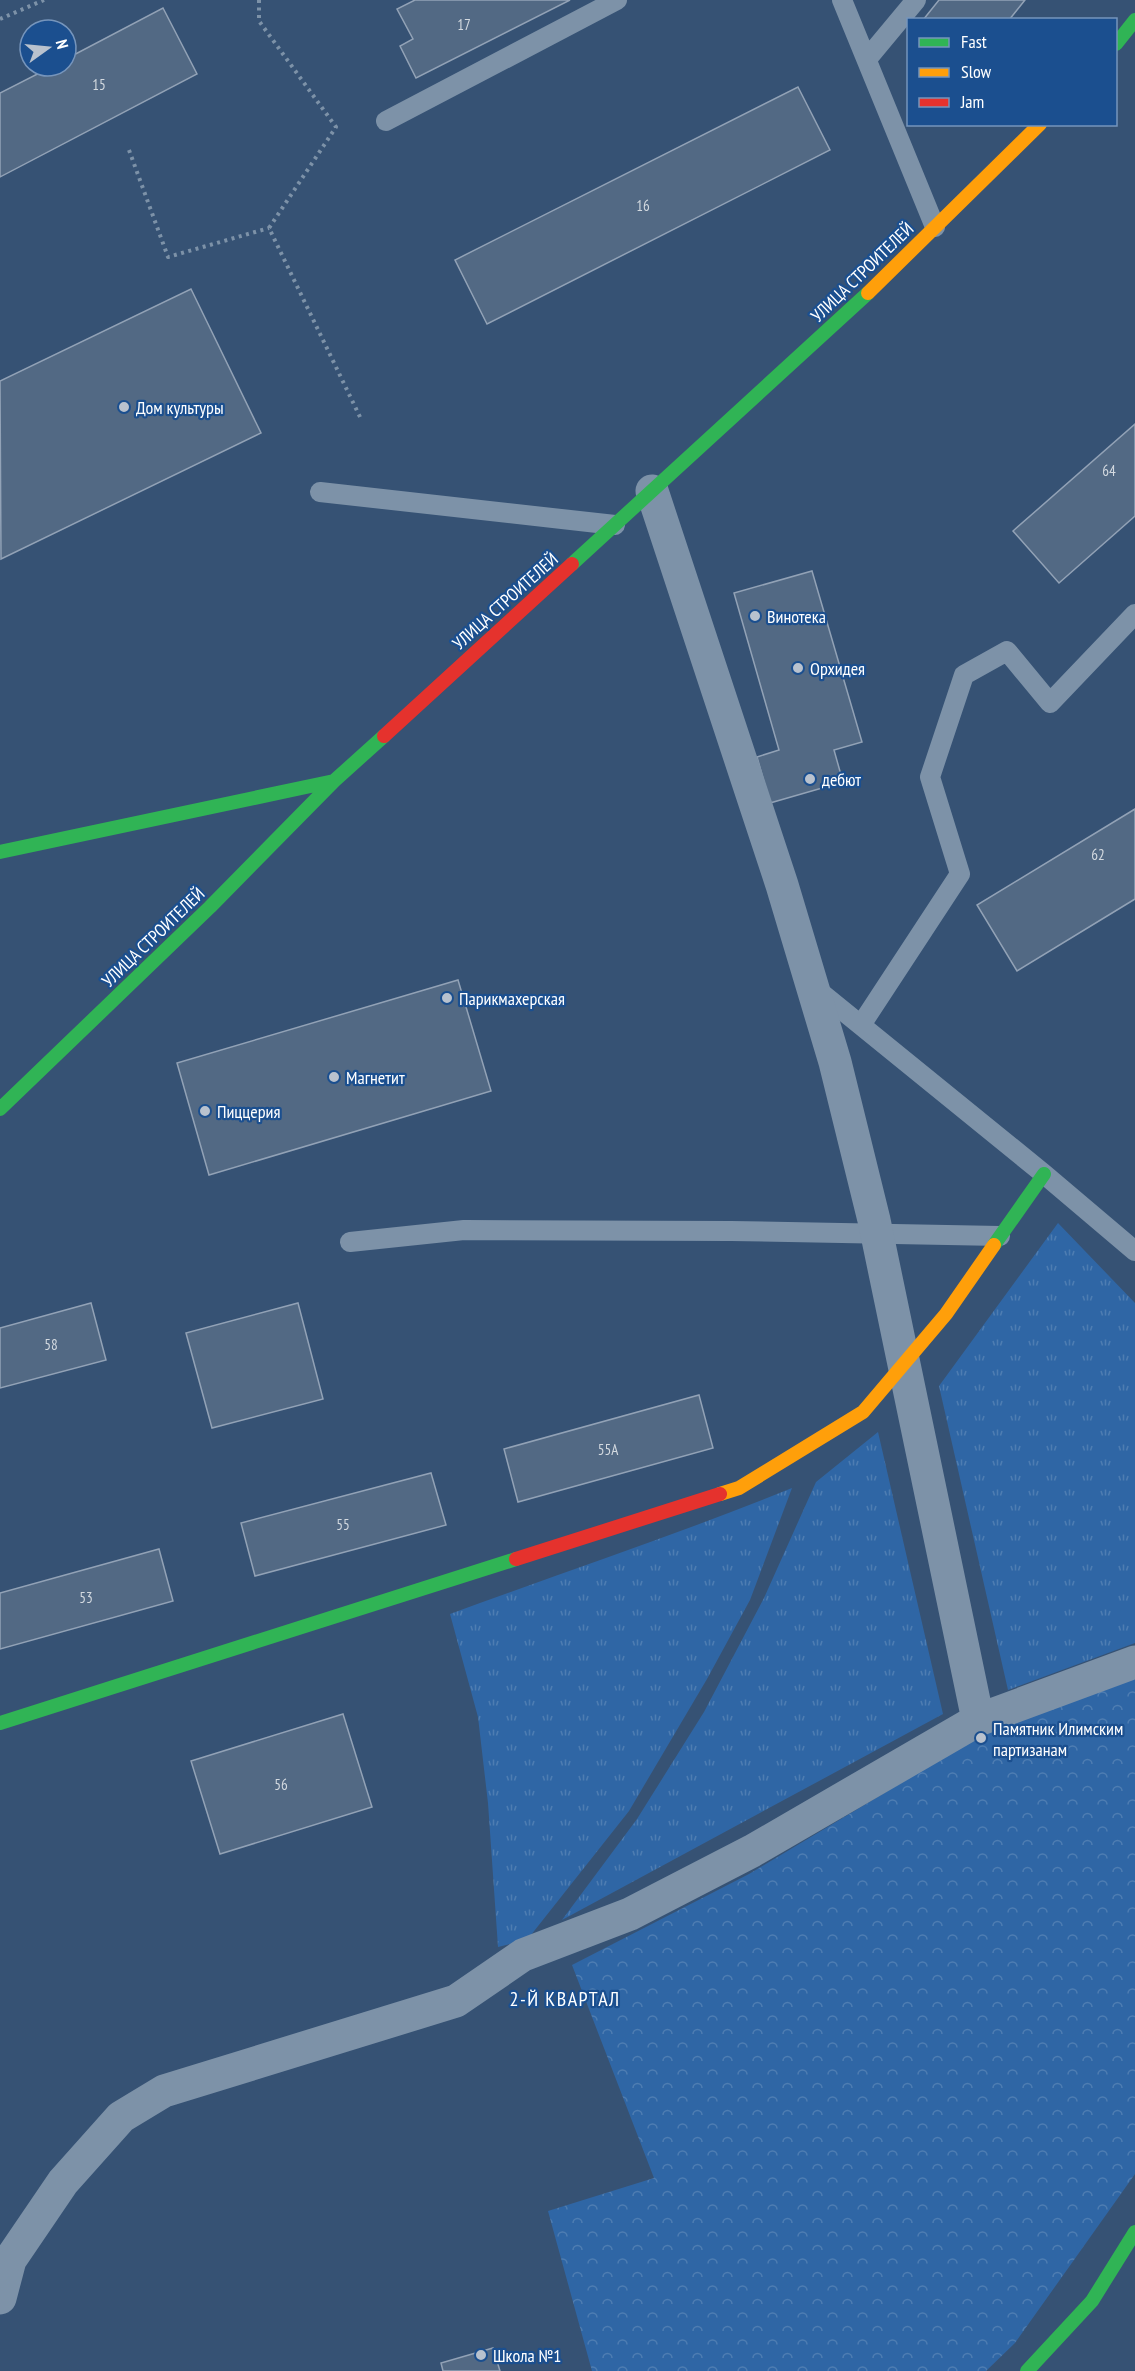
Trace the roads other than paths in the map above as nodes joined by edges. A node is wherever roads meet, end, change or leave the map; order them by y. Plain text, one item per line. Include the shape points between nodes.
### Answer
1 (617, 0) edge
2 (842, 0) edge
3 (916, 0) edge
4 (1135, 20) edge
5 (1117, 43) edge
6 (867, 59) junction
7 (386, 121) dead end
8 (1038, 126) edge
9 (935, 227) junction
10 (652, 491) junction
11 (320, 492) dead end
12 (615, 525) junction
13 (1135, 614) edge
14 (334, 781) junction
15 (0, 852) edge
16 (811, 985) junction
17 (861, 1025) junction
18 (0, 1109) edge
19 (1044, 1174) junction
20 (876, 1234) junction
21 (1000, 1236) junction
22 (350, 1242) dead end
23 (1135, 1251) edge
24 (903, 1364) junction
25 (1135, 1662) edge
26 (978, 1720) junction
27 (0, 1723) edge
28 (1135, 2232) edge
29 (0, 2298) edge
30 (1028, 2371) edge

1 - 7 lane
2 - 6 lane
3 - 6 lane
4 - 5 street
6 - 9 lane
8 - 9 street, УЛИЦА СТРОИТЕЛЕЙ
9 - 10 street, УЛИЦА СТРОИТЕЛЕЙ via 837,323
10 - 12 street, УЛИЦА СТРОИТЕЛЕЙ
10 - 16 street
11 - 12 lane
12 - 14 street, УЛИЦА СТРОИТЕЛЕЙ
13 - 17 lane via 1050,703 1007,651 964,675 930,777 960,874
14 - 15 street
14 - 18 street, УЛИЦА СТРОИТЕЛЕЙ via 210,907
16 - 17 lane
16 - 20 street via 835,1062
17 - 19 lane
19 - 21 street
19 - 23 lane
20 - 21 lane
20 - 22 lane via 464,1230
20 - 24 street
21 - 24 street via 946,1314
24 - 26 street
24 - 27 street via 863,1412 739,1488
25 - 26 street
26 - 29 street via 732,1862 630,1914 523,1955 456,2001 164,2091 121,2117 63,2182 10,2260
28 - 30 street via 1092,2301

